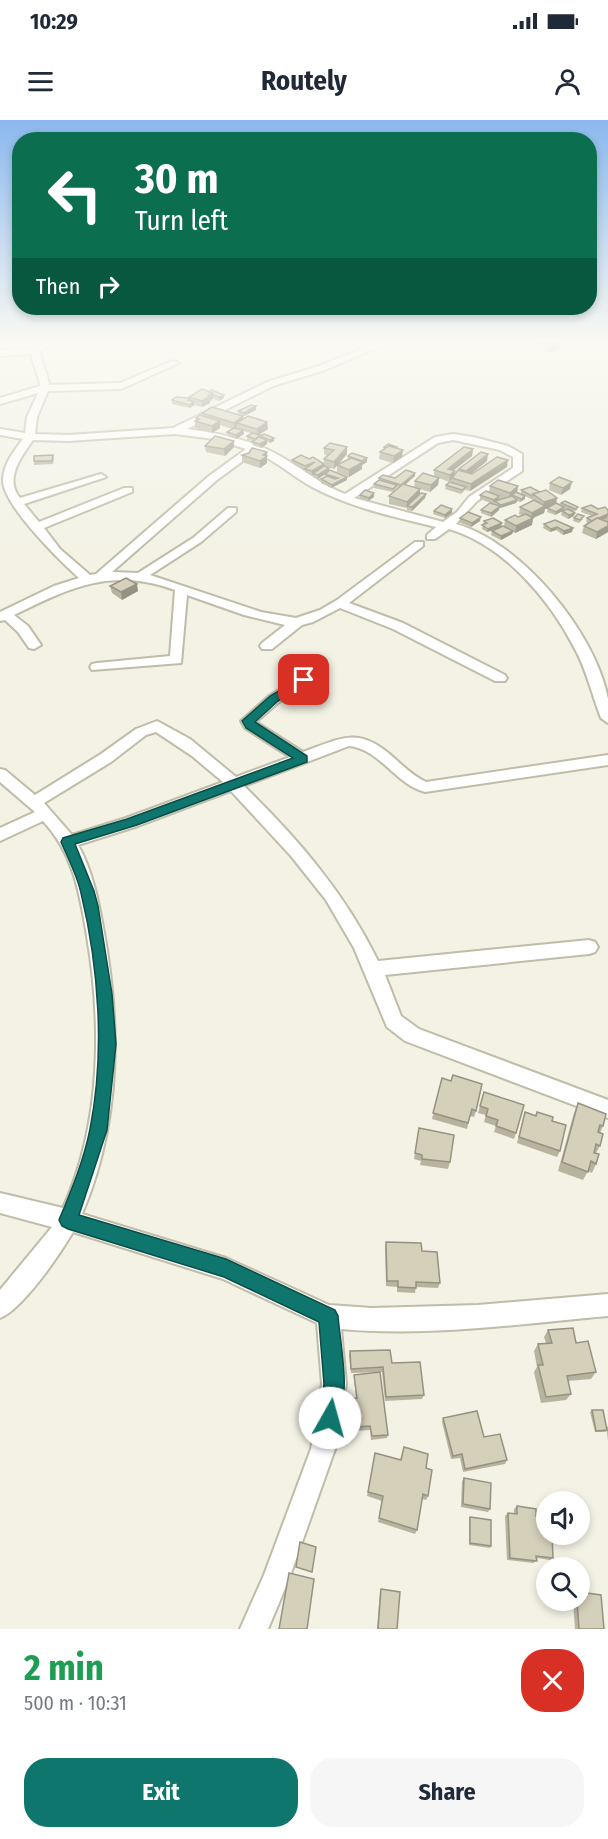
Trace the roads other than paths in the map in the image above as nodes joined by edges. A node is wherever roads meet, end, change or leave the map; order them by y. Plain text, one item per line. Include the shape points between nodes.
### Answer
1 (34, 412) edge
2 (213, 412) edge
3 (175, 431) junction
4 (0, 432) edge
5 (30, 437) junction
6 (254, 448) junction
7 (13, 460) junction
8 (0, 465) edge
9 (101, 477) dead end
10 (128, 490) dead end
11 (346, 498) junction
12 (16, 502) junction
13 (232, 510) dead end
14 (448, 526) junction
15 (36, 527) junction
16 (431, 537) dead end
17 (419, 544) dead end
18 (101, 575) junction
19 (141, 576) junction
20 (87, 579) junction
21 (182, 589) junction
22 (340, 604) junction
23 (3, 615) edge
24 (297, 622) junction
25 (34, 645) dead end
26 (267, 646) dead end
27 (97, 667) dead end
28 (500, 678) dead end
29 (304, 680) dead end
30 (608, 718) edge
31 (303, 759) junction
32 (608, 760) edge
33 (0, 774) edge
34 (235, 785) junction
35 (39, 809) junction
36 (0, 835) edge
37 (68, 842) junction
38 (589, 947) dead end
39 (374, 969) junction
40 (608, 1109) edge
41 (0, 1203) edge
42 (68, 1220) junction
43 (608, 1305) edge
44 (0, 1307) edge
45 (328, 1316) junction
46 (254, 1629) edge

1 - 5 street
2 - 3 street
3 - 5 street
3 - 6 street
4 - 5 street
5 - 7 street
6 - 11 street
6 - 18 street via 213,478
7 - 8 street
7 - 12 street via 8,486
9 - 12 street
10 - 15 street
11 - 14 street
11 - 14 street via 435,440 473,440 518,456 518,469 473,499
12 - 15 street
13 - 19 street via 197,540
14 - 16 street
14 - 30 street via 472,531 500,550 551,603 583,650
15 - 20 street
17 - 22 street
18 - 19 street
18 - 20 street
19 - 21 street
20 - 23 street via 58,588
21 - 24 street via 226,606
21 - 27 street via 176,660
22 - 24 street
22 - 28 street via 398,626
23 - 25 street via 23,629
24 - 26 street
29 - 31 street via 248,721
31 - 32 street via 357,741 367,744 414,784 425,787
31 - 34 street
33 - 35 street
34 - 35 street via 198,753 157,726 141,732
34 - 37 street
34 - 39 street via 321,879
35 - 36 street
35 - 37 street
37 - 42 street via 87,891 95,929 108,1044 98,1130
38 - 39 street
39 - 40 street via 394,1021 412,1035
41 - 42 street
42 - 44 street via 32,1273
42 - 45 street via 226,1269
43 - 45 street via 478,1316 372,1320
45 - 46 street via 334,1384 323,1449

